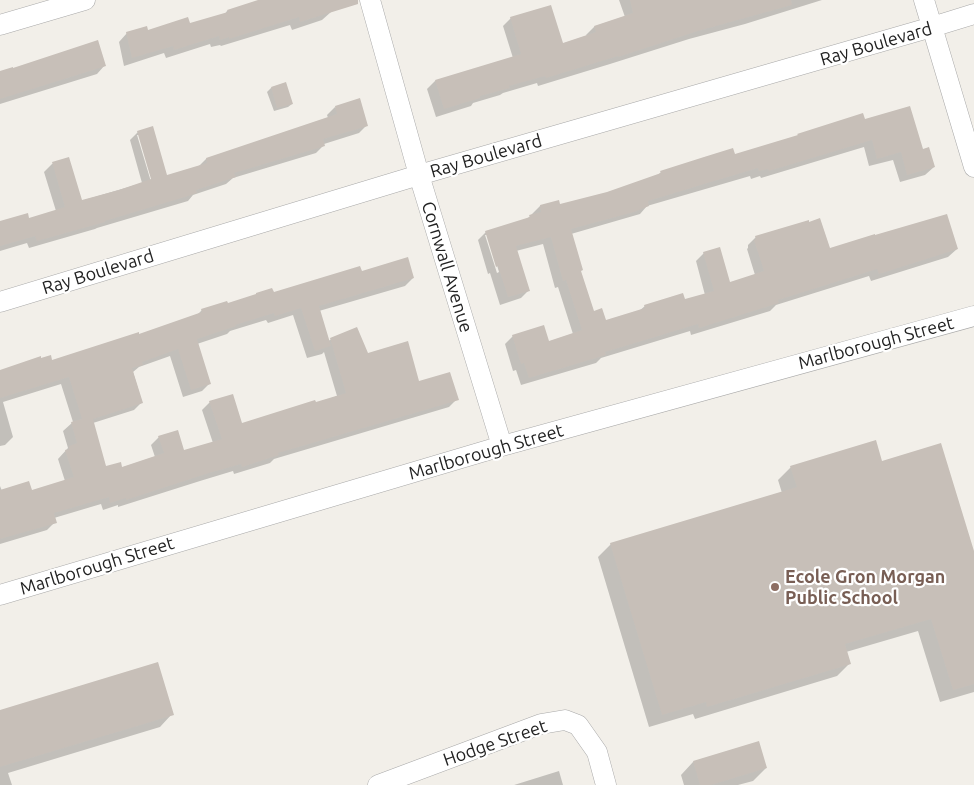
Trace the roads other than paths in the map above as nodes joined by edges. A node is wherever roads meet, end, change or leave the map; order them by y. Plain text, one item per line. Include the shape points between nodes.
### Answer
1 (85, 0) edge
2 (370, 0) edge
3 (924, 0) edge
4 (974, 14) edge
5 (0, 25) edge
6 (932, 27) junction
7 (974, 167) edge
8 (420, 175) junction
9 (0, 302) edge
10 (974, 316) edge
11 (502, 446) junction
12 (0, 595) edge
13 (378, 785) edge
14 (606, 785) edge

1 - 5 street
2 - 8 street, Cornwall Avenue
3 - 6 street
4 - 6 street, Ray Boulevard
6 - 7 street
6 - 8 street, Ray Boulevard
8 - 9 street, Ray Boulevard
8 - 11 street, Cornwall Avenue
10 - 11 street, Marlborough Street
11 - 12 street, Marlborough Street
13 - 14 street, Hodge Street via 541,724 565,720 578,725 598,752

